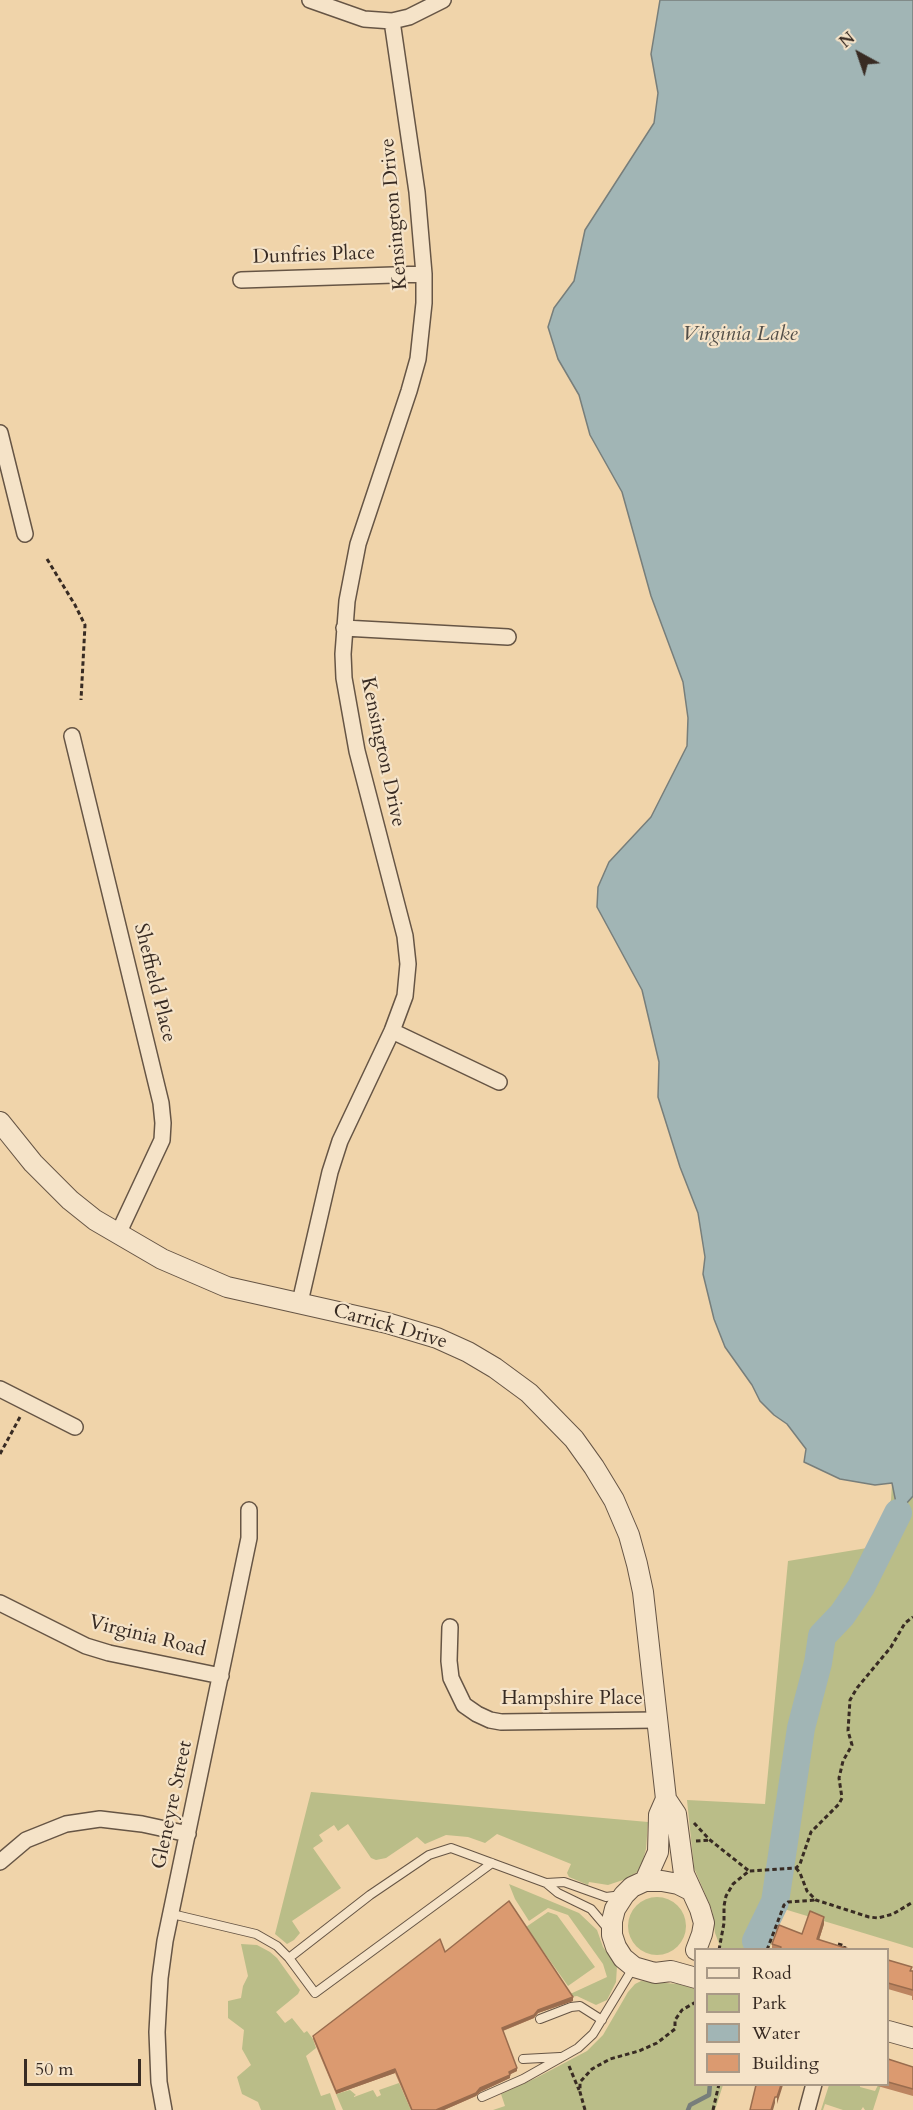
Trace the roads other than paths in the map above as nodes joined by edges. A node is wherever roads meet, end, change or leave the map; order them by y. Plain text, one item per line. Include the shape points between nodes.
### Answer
1 (310, 0) edge
2 (443, 0) edge
3 (392, 21) junction
4 (424, 274) junction
5 (241, 280) dead end
6 (0, 433) edge
7 (25, 534) dead end
8 (344, 628) junction
9 (508, 637) dead end
10 (72, 736) dead end
11 (392, 1031) junction
12 (499, 1082) dead end
13 (0, 1122) edge
14 (118, 1234) junction
15 (300, 1302) junction
16 (0, 1389) edge
17 (75, 1426) dead end
18 (249, 1510) dead end
19 (0, 1603) edge
20 (450, 1628) dead end
21 (221, 1676) junction
22 (656, 1720) junction
23 (666, 1799) junction
24 (188, 1834) junction
25 (0, 1863) edge
26 (492, 1863) junction
27 (645, 1881) junction
28 (546, 1883) junction
29 (690, 1890) junction
30 (624, 1895) junction
31 (172, 1914) junction
32 (612, 1935) junction
33 (701, 1946) edge
34 (694, 1953) edge
35 (289, 1958) junction
36 (634, 1967) junction
37 (671, 1971) junction
38 (694, 1977) edge
39 (540, 2019) dead end
40 (602, 2020) junction
41 (889, 2031) edge
42 (913, 2038) edge
43 (564, 2056) junction
44 (523, 2059) dead end
45 (814, 2086) edge
46 (482, 2097) dead end
47 (164, 2110) edge
48 (807, 2110) edge

1 - 3 street via 364,19
2 - 3 street
3 - 4 street, Kensington Drive via 417,192
4 - 5 street, Dunfries Place
4 - 8 street, Kensington Drive via 418,359 358,544
6 - 7 street
8 - 9 street
8 - 11 street, Kensington Drive via 344,678 353,732 405,936 405,996
10 - 14 street, Sheffield Place via 163,1123 162,1140
11 - 12 street
11 - 15 street, Kensington Drive via 340,1141
13 - 14 street, Carrick Drive via 53,1185
14 - 15 street, Carrick Drive via 162,1259 227,1287
15 - 22 street, Carrick Drive via 407,1329 468,1352 529,1393 573,1438 614,1500 629,1535 643,1592
16 - 17 street
18 - 21 street, Gleneyre Street via 249,1538
19 - 21 street, Virginia Road via 86,1646
20 - 22 street, Hampshire Place via 452,1678 464,1705 490,1720
21 - 24 street, Gleneyre Street
22 - 23 street, Carrick Drive
23 - 27 street, Carrick Drive via 659,1815 658,1852
23 - 29 street, Carrick Drive via 676,1814 684,1874
24 - 25 street via 100,1819 78,1822 26,1840
24 - 31 street, Gleneyre Street
26 - 28 lane
26 - 35 lane via 451,1848 429,1855
26 - 35 lane via 315,1993
27 - 29 street via 678,1884
27 - 30 street
28 - 30 lane via 564,1882 606,1897
28 - 32 lane via 591,1909
29 - 33 street, Carrick Drive via 704,1923
30 - 32 street via 615,1909
31 - 35 lane via 256,1934
31 - 47 street, Gleneyre Street via 160,1978 157,2032
32 - 36 street via 623,1958
34 - 37 street, Carrick Drive
36 - 37 street via 655,1973
36 - 40 lane
37 - 38 street
39 - 40 lane via 580,2006
40 - 43 lane via 593,2034
41 - 42 street
43 - 44 lane
43 - 46 lane
45 - 48 street

